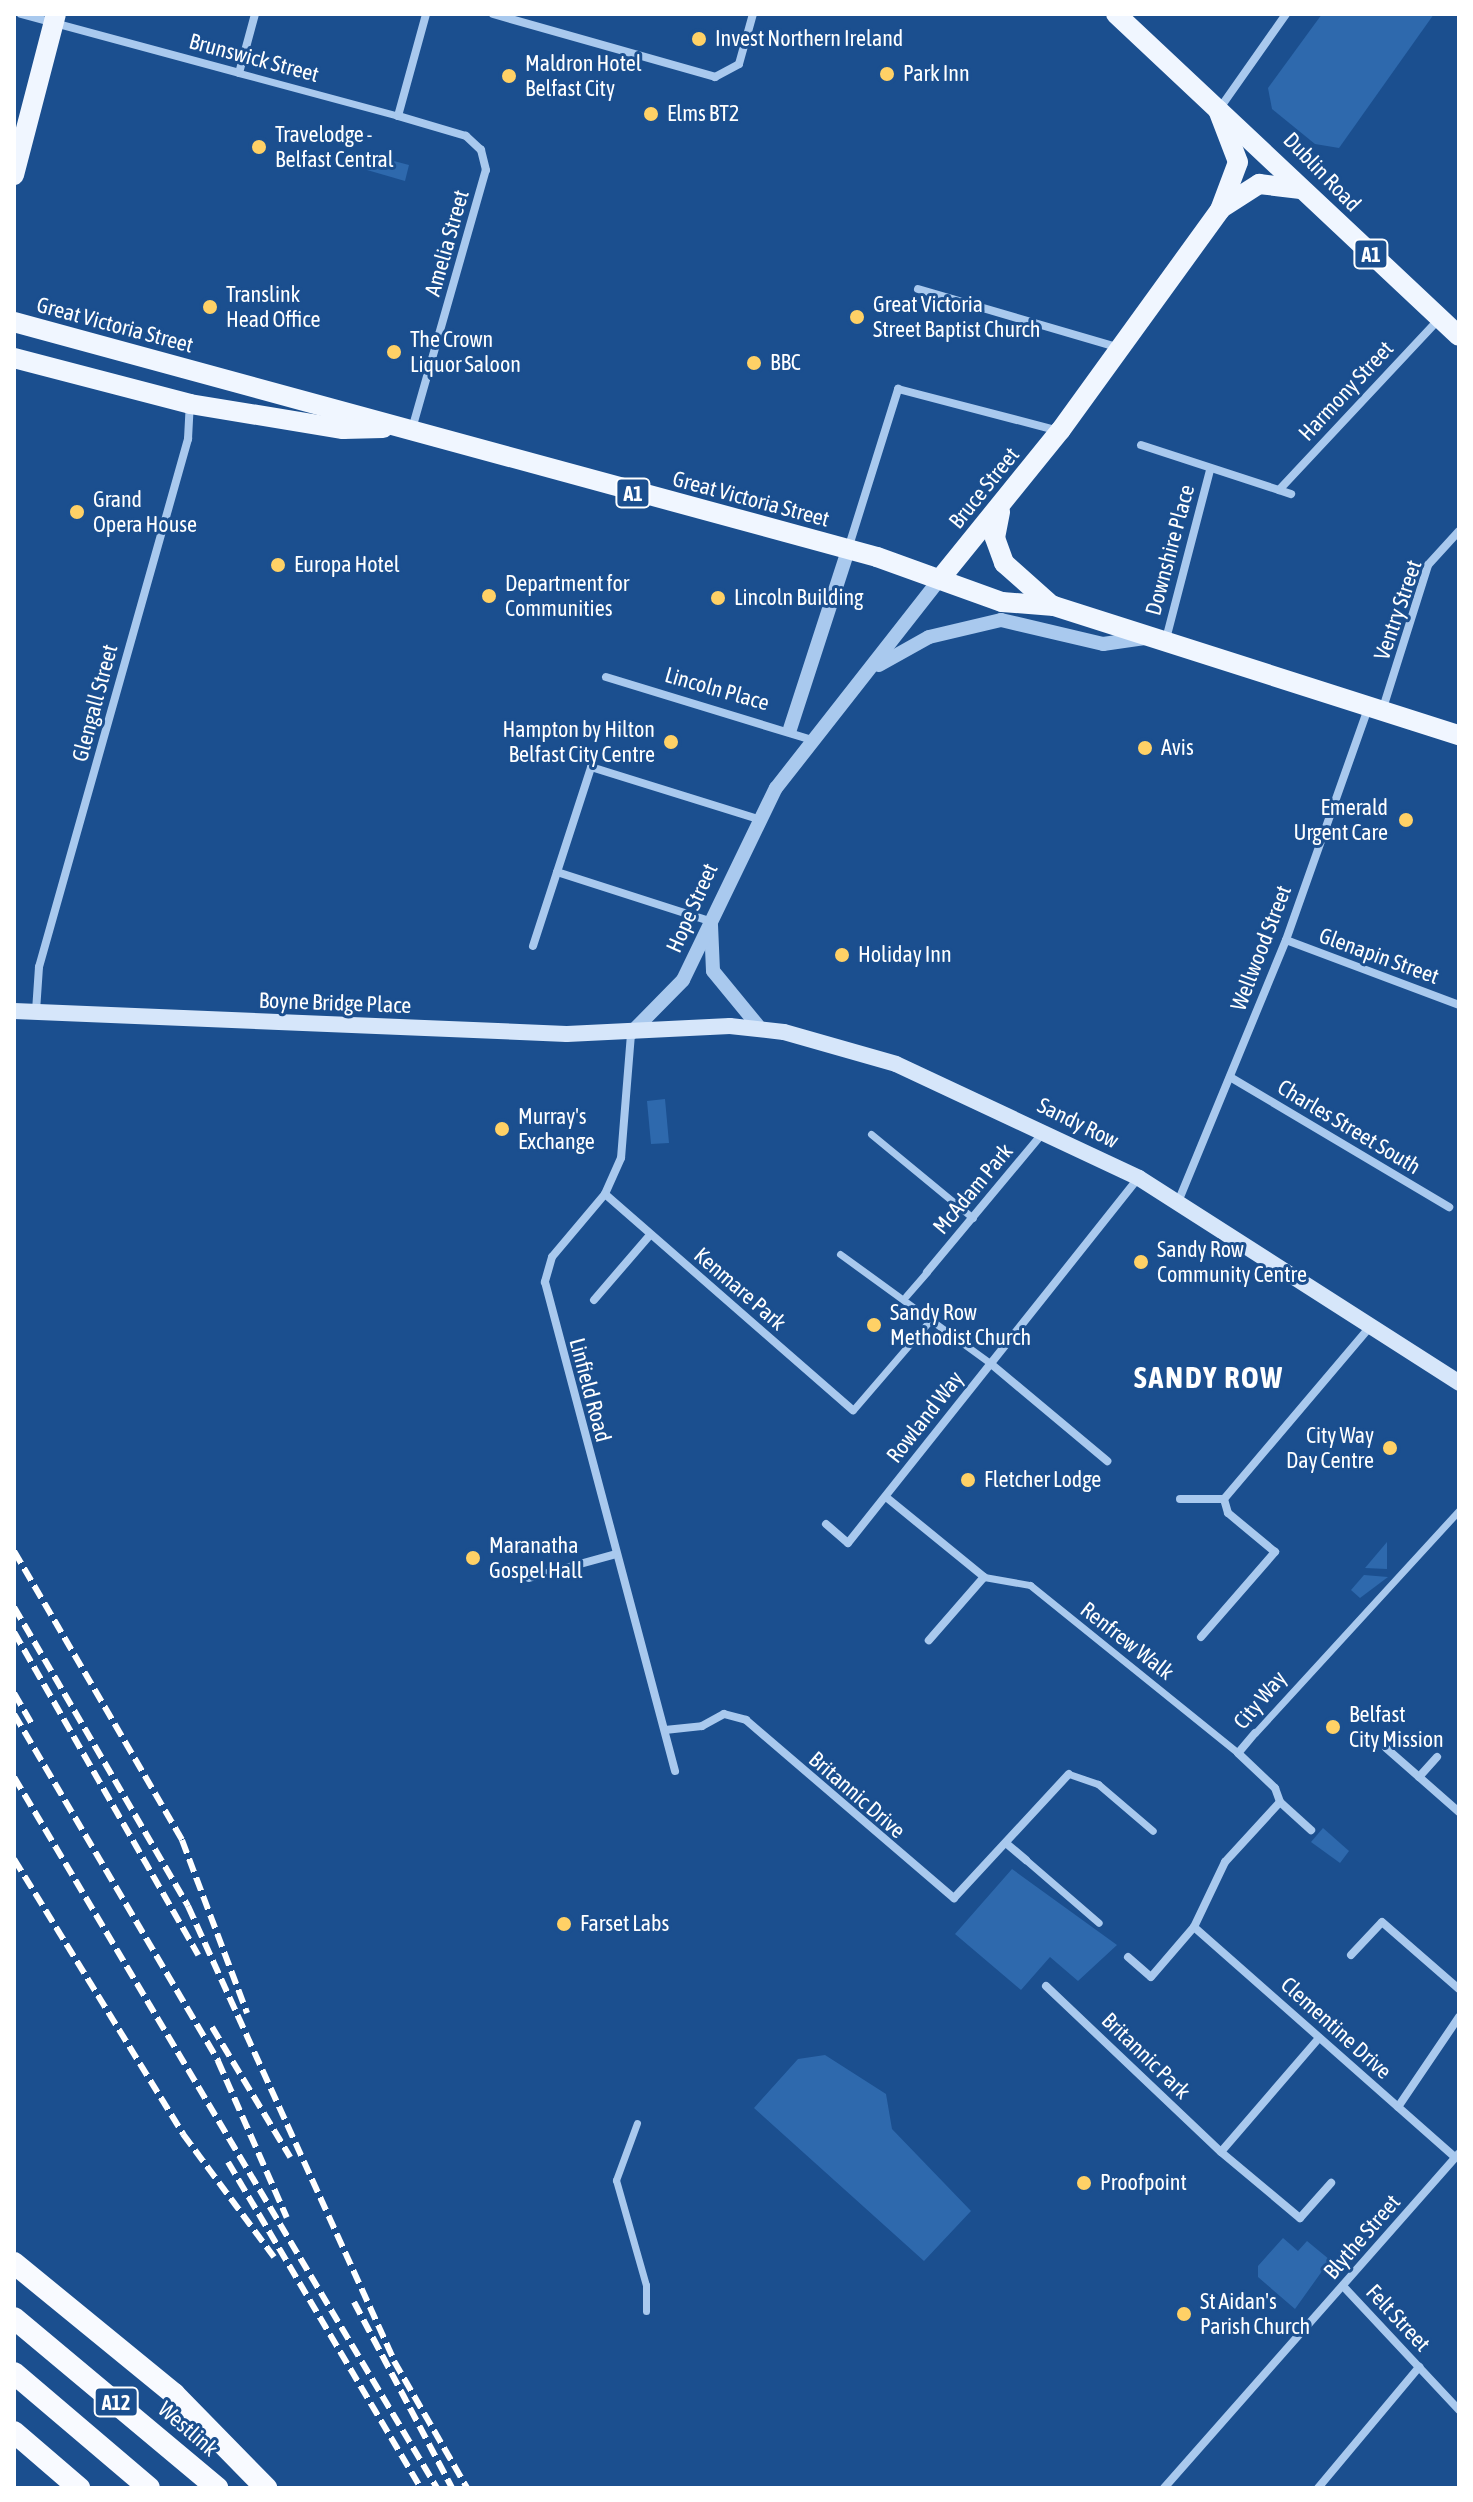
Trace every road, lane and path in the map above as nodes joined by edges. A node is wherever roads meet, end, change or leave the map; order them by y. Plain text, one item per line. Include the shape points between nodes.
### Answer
1 (21, 14) edge
2 (255, 14) edge
3 (426, 14) edge
4 (493, 14) edge
5 (753, 14) edge
6 (1116, 14) edge
7 (1286, 14) edge
8 (55, 18) edge
9 (239, 73) junction
10 (1218, 110) junction
11 (398, 116) junction
12 (14, 175) edge
13 (1301, 189) junction
14 (1220, 210) junction
15 (918, 289) dead end
16 (1440, 318) junction
17 (14, 322) edge
18 (1458, 333) edge
19 (1121, 349) junction
20 (14, 358) edge
21 (190, 404) junction
22 (387, 428) junction
23 (1060, 431) junction
24 (411, 434) junction
25 (1141, 445) dead end
26 (1210, 470) junction
27 (1279, 490) junction
28 (1291, 494) dead end
29 (1002, 505) junction
30 (1459, 531) edge
31 (848, 550) junction
32 (940, 579) junction
33 (1054, 606) junction
34 (1162, 637) junction
35 (877, 667) junction
36 (606, 677) dead end
37 (1376, 706) junction
38 (790, 729) junction
39 (1459, 735) edge
40 (816, 741) junction
41 (776, 788) joint
42 (758, 819) junction
43 (557, 872) junction
44 (710, 921) junction
45 (1286, 940) junction
46 (533, 946) dead end
47 (1459, 1005) edge
48 (14, 1011) edge
49 (36, 1012) junction
50 (759, 1027) junction
51 (631, 1034) junction
52 (1230, 1077) junction
53 (1045, 1130) junction
54 (871, 1134) dead end
55 (1139, 1178) junction
56 (605, 1194) junction
57 (1178, 1202) junction
58 (1449, 1207) dead end
59 (973, 1218) junction
60 (650, 1235) junction
61 (840, 1254) dead end
62 (927, 1272) joint
63 (906, 1296) junction
64 (594, 1300) dead end
65 (932, 1318) junction
66 (1368, 1329) junction
67 (990, 1363) junction
68 (1459, 1383) edge
69 (853, 1410) joint
70 (1107, 1461) dead end
71 (886, 1497) junction
72 (1180, 1499) dead end
73 (1224, 1499) junction
74 (1459, 1510) edge
75 (826, 1524) dead end
76 (616, 1554) junction
77 (984, 1577) junction
78 (529, 1578) dead end
79 (1201, 1637) dead end
80 (929, 1640) dead end
81 (665, 1730) junction
82 (1255, 1733) joint
83 (1386, 1748) dead end
84 (1238, 1753) junction
85 (1437, 1757) dead end
86 (675, 1771) dead end
87 (1069, 1774) joint
88 (1419, 1777) junction
89 (1280, 1802) junction
90 (1459, 1812) edge
91 (1311, 1830) dead end
92 (1153, 1831) dead end
93 (1007, 1844) junction
94 (1026, 1860) joint
95 (1099, 1923) dead end
96 (1194, 1927) junction
97 (1351, 1955) dead end
98 (1128, 1957) dead end
99 (1046, 1986) dead end
100 (1459, 1989) edge
101 (1459, 2017) edge
102 (1319, 2038) junction
103 (1398, 2107) junction
104 (637, 2123) dead end
105 (1221, 2152) junction
106 (1457, 2155) edge
107 (1331, 2183) dead end
108 (14, 2263) edge
109 (1343, 2286) junction
110 (646, 2311) dead end
111 (14, 2318) edge
112 (1419, 2367) junction
113 (14, 2373) edge
114 (1459, 2410) edge
115 (14, 2432) edge
116 (79, 2488) edge
117 (149, 2488) edge
118 (217, 2488) edge
119 (266, 2488) edge
120 (1164, 2488) edge
121 (1318, 2488) edge

1 - 8 street, Brunswick Street
2 - 9 street
3 - 11 street
4 - 5 street via 726,74 739,64
6 - 10 main road, A1
7 - 10 street
8 - 9 street, Brunswick Street
8 - 12 main road
9 - 11 street, Brunswick Street
10 - 13 main road, Dublin Road / A1
10 - 14 main road, Bruce Street / A1 via 1238,162
11 - 24 street, Amelia Street via 466,136 485,160
13 - 14 main road, Bruce Street / A1 via 1259,184
13 - 16 main road, Dublin Road / A1
14 - 19 main road, Bruce Street / A1
15 - 19 street
16 - 18 main road, Dublin Road / A1
16 - 27 street, Harmony Street
17 - 22 main road, Great Victoria Street / A1 via 347,408
19 - 23 main road, Bruce Street / A1
20 - 21 main road, Great Victoria Street / A1
21 - 22 main road, Great Victoria Street / A1 via 343,429
21 - 49 street, Glengall Street via 188,439 39,967
22 - 24 main road, Great Victoria Street / A1
23 - 29 main road, Bruce Street / A1
23 - 31 street via 898,389
24 - 31 main road, Great Victoria Street / A1
25 - 26 street
26 - 27 street
26 - 34 street, Downshire Place
27 - 28 street
29 - 32 main road, Bruce Street / A1
29 - 33 main road, Great Victoria Street / A1 via 995,538 1004,563
30 - 37 street, Ventry Street via 1428,565
31 - 32 main road, Great Victoria Street / A1
31 - 38 street
32 - 33 main road, Great Victoria Street / A1 via 1002,602
32 - 35 street, Bruce Street
33 - 34 main road, Great Victoria Street / A1
34 - 35 street via 1103,644 1001,620 929,637
34 - 37 main road, Great Victoria Street / A1
35 - 40 street, Bruce Street
36 - 38 street, Lincoln Place
37 - 39 main road, Great Victoria Street / A1
37 - 45 street, Wellwood Street
38 - 40 street, Lincoln Place
40 - 41 street, Bruce Street
41 - 42 street, Hope Street
42 - 43 street via 591,767
42 - 44 street, Hope Street
43 - 44 street
43 - 46 street
44 - 50 street via 713,971
44 - 51 street, Hope Street via 683,980
45 - 47 street, Glenapin Street
45 - 52 street, Wellwood Street
48 - 49 main road, Boyne Bridge Place
49 - 51 main road, Boyne Bridge Place
50 - 51 main road, Sandy Row
50 - 53 main road, Sandy Row via 896,1064
51 - 56 street, Linfield Road via 621,1158
52 - 57 street, Wellwood Street
52 - 58 street, Charles Street South
53 - 55 main road, Sandy Row
53 - 59 street, McAdam Park
54 - 59 street
55 - 57 main road, Sandy Row
55 - 67 street, Rowland Way
56 - 60 street, Kenmare Park
56 - 76 street, Linfield Road via 552,1257 545,1282
57 - 66 main road, Sandy Row
59 - 62 street, McAdam Park
60 - 64 street
60 - 69 street, Kenmare Park
61 - 63 street
62 - 63 street
63 - 65 street
65 - 67 street
65 - 69 street
66 - 68 main road, Sandy Row
66 - 73 street
67 - 70 street
67 - 71 street, Rowland Way
71 - 75 street, Rowland Way via 848,1543
71 - 77 street
72 - 73 street
73 - 79 street via 1228,1513 1275,1552
74 - 82 street, City Way
76 - 78 street
76 - 81 street, Linfield Road
77 - 80 street
77 - 84 street, Renfrew Walk via 1030,1585
81 - 86 street, Linfield Road
81 - 93 street, Britannic Drive via 702,1726 724,1714 746,1720 948,1897 962,1897
82 - 84 street, City Way
83 - 88 street
84 - 89 street, City Way via 1275,1788
85 - 88 street
87 - 92 street via 1098,1784
87 - 93 street, Britannic Drive
88 - 90 street
89 - 91 street, City Way
89 - 96 street via 1225,1862
93 - 94 street
94 - 95 street
96 - 98 street via 1151,1977
96 - 102 street, Clementine Drive
97 - 100 street via 1382,1922
99 - 105 street, Britannic Park
101 - 103 street
102 - 103 street, Clementine Drive
102 - 105 street
103 - 106 street, Clementine Drive
104 - 110 street via 616,2180 646,2285
105 - 107 street, Britannic Park via 1300,2218
106 - 109 street, Blythe Street
108 - 119 highway via 174,2394
109 - 112 street, Felt Street
109 - 120 street, Blythe Street
111 - 118 highway, Westlink / A12
112 - 114 street, Felt Street
112 - 121 street
113 - 117 highway, A12
115 - 116 highway

